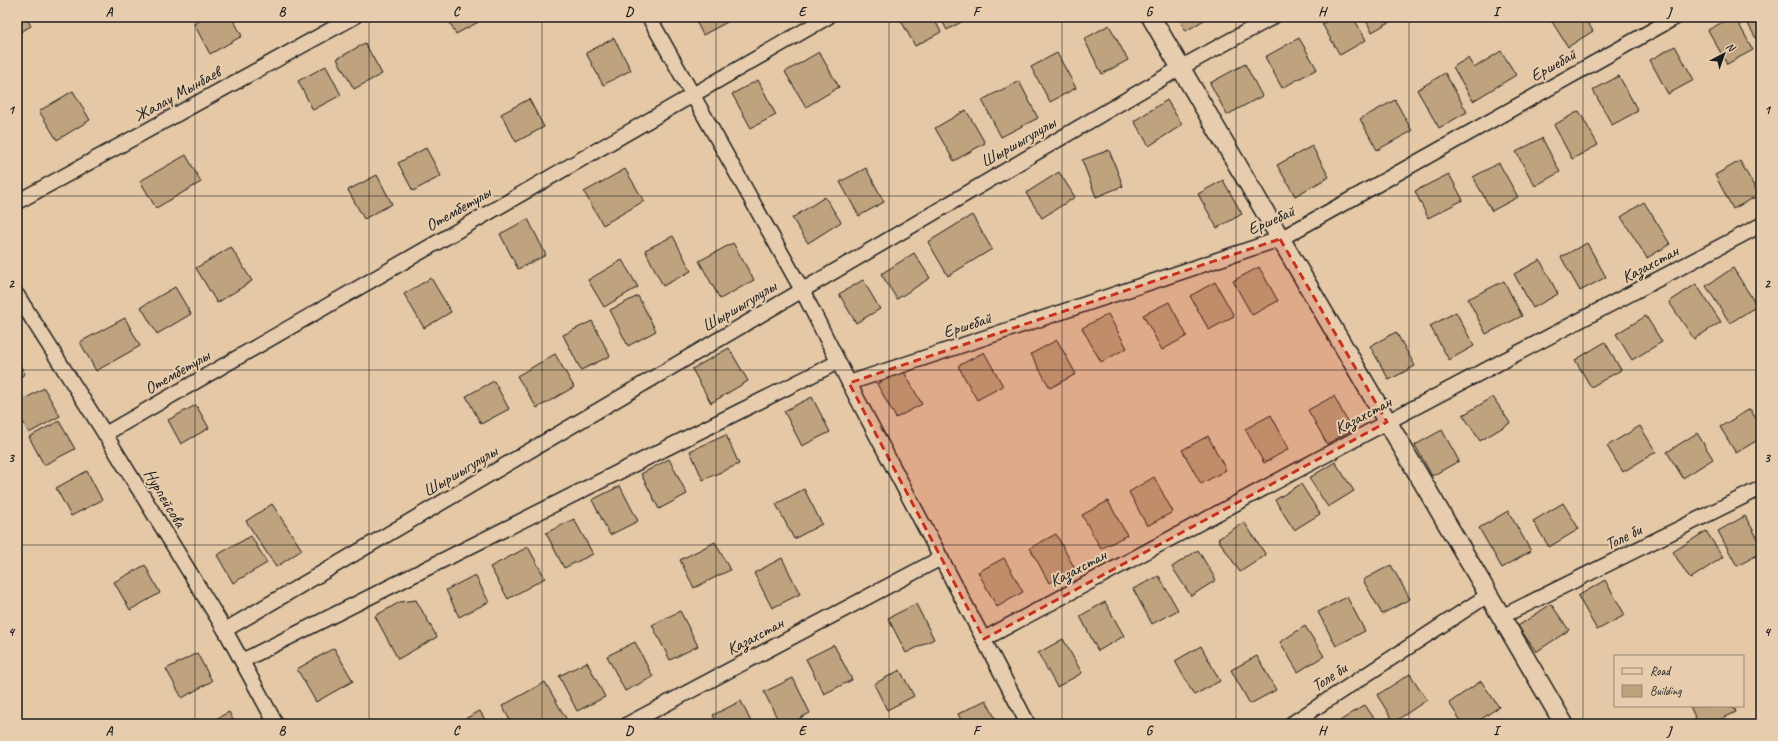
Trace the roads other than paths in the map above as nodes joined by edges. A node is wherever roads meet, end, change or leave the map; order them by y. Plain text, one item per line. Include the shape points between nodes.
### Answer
1 (354, 17) edge
2 (649, 17) edge
3 (828, 17) edge
4 (1151, 17) edge
5 (1273, 17) edge
6 (1676, 17) edge
7 (1180, 68) junction
8 (693, 94) junction
9 (17, 202) edge
10 (1761, 225) edge
11 (1280, 239) junction
12 (802, 290) junction
13 (17, 295) edge
14 (838, 362) junction
15 (849, 383) junction
16 (1387, 422) junction
17 (105, 434) junction
18 (1761, 488) edge
19 (941, 558) junction
20 (1488, 595) junction
21 (1501, 617) junction
22 (225, 630) junction
23 (984, 639) junction
24 (242, 661) junction
25 (276, 724) edge
26 (628, 724) edge
27 (1028, 724) edge
28 (1291, 724) edge
29 (1564, 724) edge

1 - 9 street, Жалау Мынбаев
2 - 8 street
3 - 8 street, Отембетулы
4 - 7 street
5 - 7 street, Шыршыгулулы
6 - 11 street, Ершебай
7 - 11 street
7 - 12 street, Шыршыгулулы
8 - 12 street
8 - 17 street, Отембетулы
10 - 16 street, Казахстан
11 - 15 street, Ершебай
11 - 16 street
12 - 14 street
12 - 22 street, Шыршыгулулы
13 - 17 street, Нурпейсова
14 - 15 street
14 - 24 street
15 - 19 street
16 - 20 street
16 - 23 street, Казахстан
17 - 22 street, Нурпейсова
18 - 21 street, Толе би
19 - 23 street
19 - 26 street, Казахстан
20 - 21 street
20 - 28 street, Толе би
21 - 29 street
22 - 24 street, Нурпейсова
23 - 27 street
24 - 25 street, Нурпейсова

